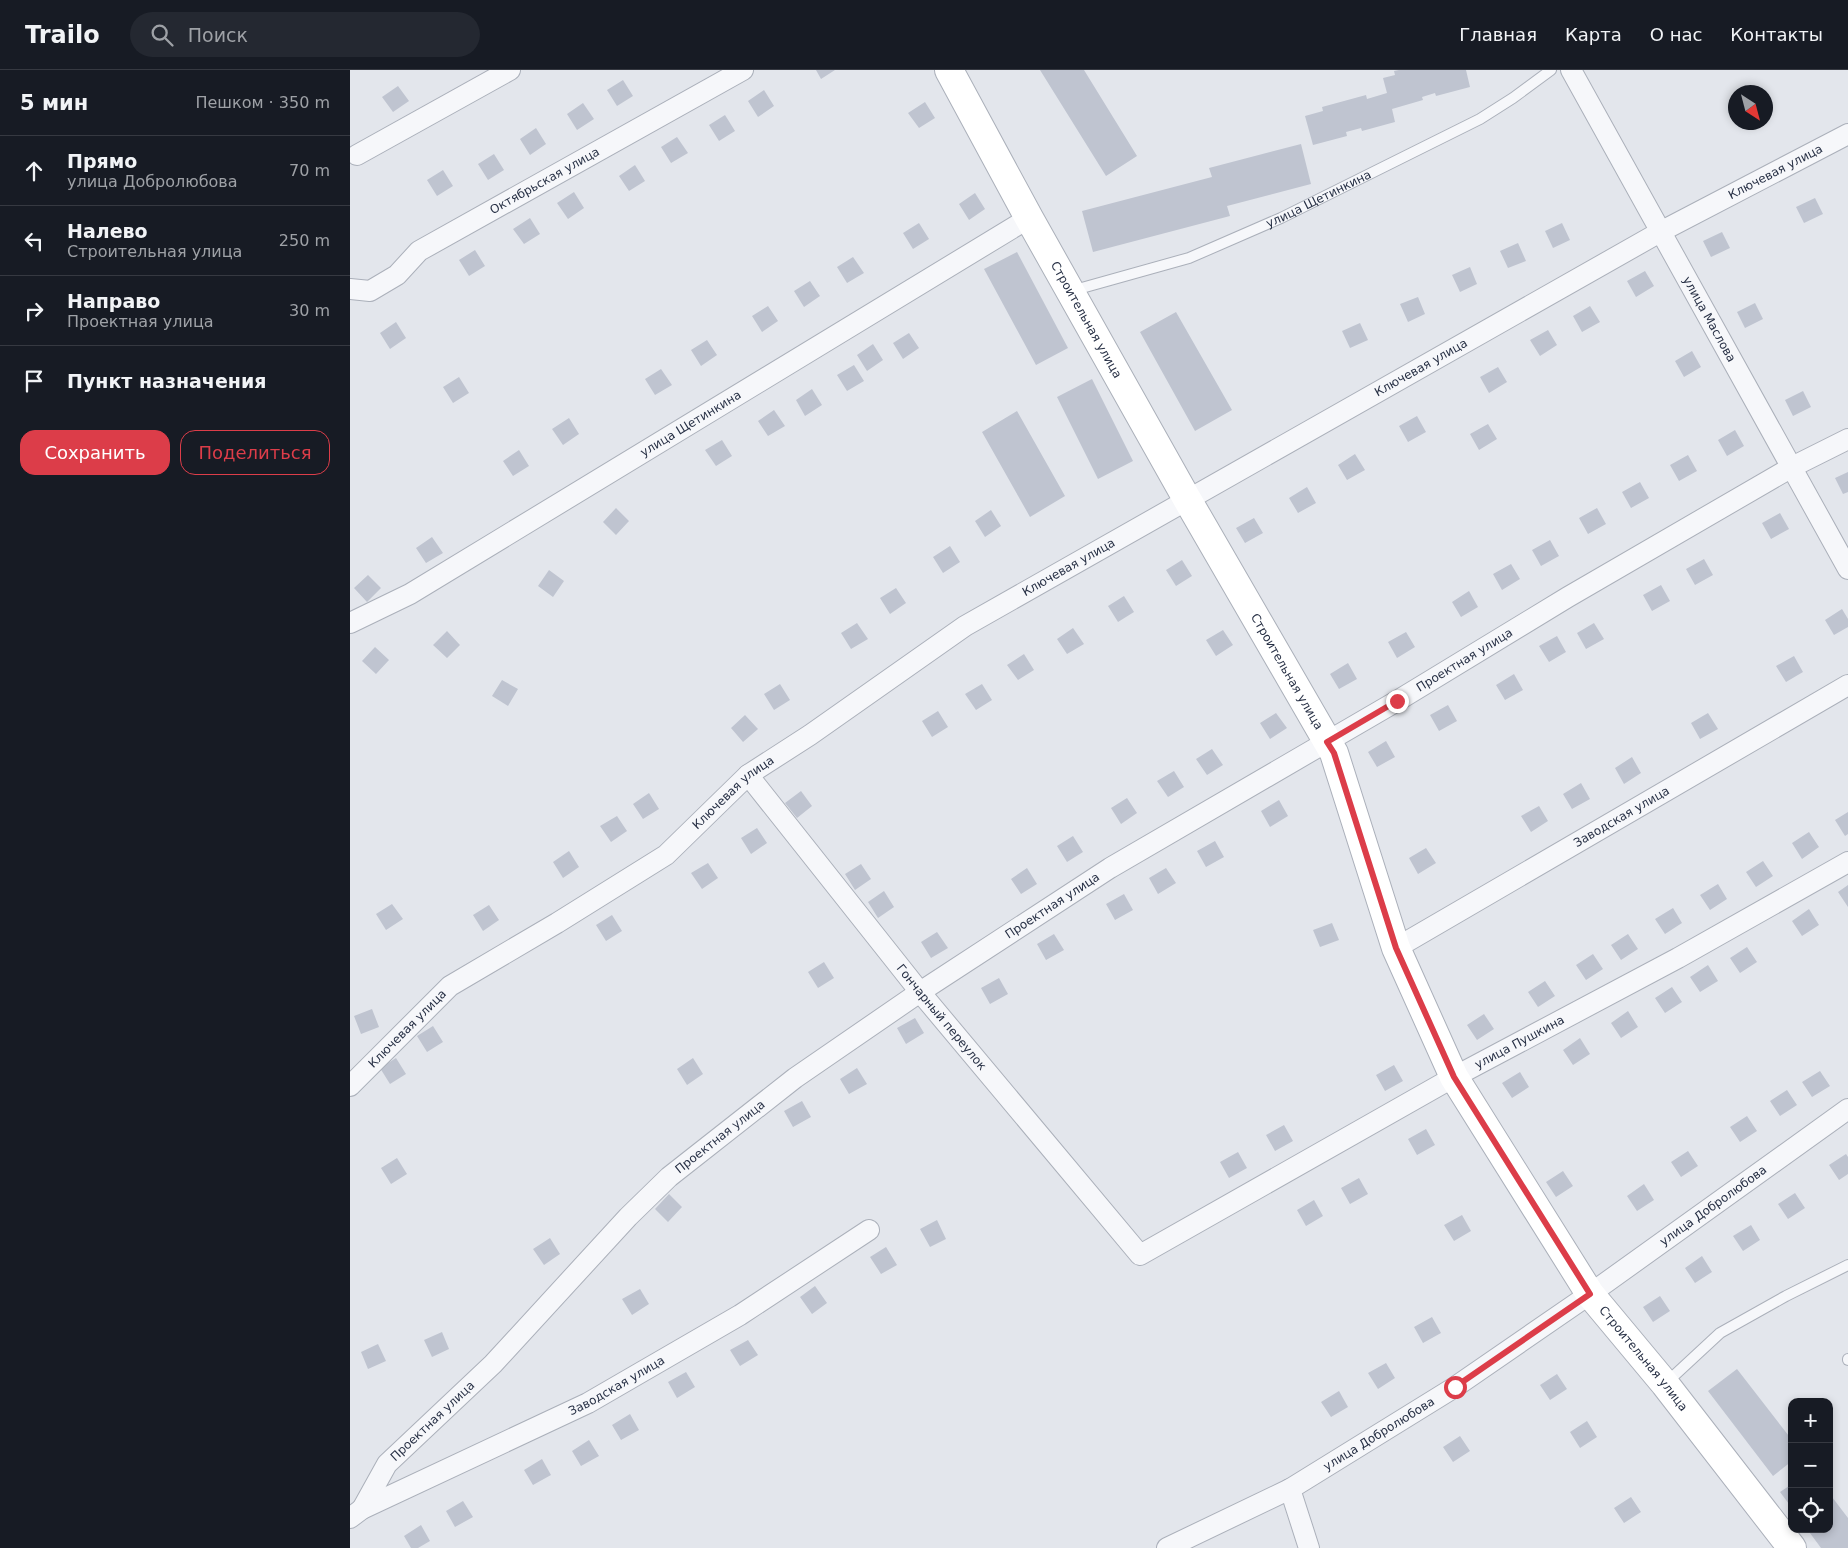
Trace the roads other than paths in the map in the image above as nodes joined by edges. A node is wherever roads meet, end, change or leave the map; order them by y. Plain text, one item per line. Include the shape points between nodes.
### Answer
1 (510, 70) edge
2 (743, 70) edge
3 (949, 70) edge
4 (1552, 70) edge
5 (1571, 70) edge
6 (1848, 134) edge
7 (357, 155) dead end
8 (1029, 218) junction
9 (1660, 232) junction
10 (350, 289) edge
11 (1070, 291) junction
12 (1848, 439) edge
13 (1792, 467) junction
14 (1187, 499) junction
15 (1848, 569) edge
16 (350, 623) edge
17 (1848, 685) edge
18 (1327, 742) junction
19 (748, 775) junction
20 (1848, 862) edge
21 (1396, 948) junction
22 (920, 992) junction
23 (1454, 1077) junction
24 (350, 1086) edge
25 (1848, 1109) edge
26 (869, 1230) dead end
27 (1140, 1255) joint
28 (1848, 1265) edge
29 (1590, 1294) junction
30 (1664, 1384) junction
31 (1290, 1489) junction
32 (356, 1514) edge
33 (1167, 1548) edge
34 (1309, 1548) edge
35 (1792, 1548) edge

1 - 7 street
2 - 10 street, Октябрьская улица via 419,251 397,275 370,291
3 - 8 street, Строительная улица
4 - 11 lane, улица Щетинкина via 1480,119 1281,218 1190,258
5 - 9 street, улица Маслова
6 - 9 street, Ключевая улица
8 - 11 street, Строительная улица
8 - 16 street, улица Щетинкина via 410,594
9 - 13 street, улица Маслова
9 - 14 street, Ключевая улица
11 - 14 street, Строительная улица
12 - 13 street, Проектная улица
13 - 15 street, улица Маслова
13 - 18 street, Проектная улица
14 - 18 street, Строительная улица
14 - 19 street, Ключевая улица via 965,626
17 - 21 street, Заводская улица
18 - 21 street, Строительная улица via 1334,753
18 - 22 street, Проектная улица via 1110,868
19 - 22 street, Гончарный переулок
19 - 24 street, Ключевая улица via 666,855 450,986
20 - 23 street, улица Пушкина via 1678,958
21 - 23 street, Строительная улица
22 - 27 street, Гончарный переулок
22 - 32 street, Проектная улица via 795,1078 669,1177 493,1364 387,1464
23 - 27 street, улица Пушкина
23 - 29 street, Строительная улица
25 - 29 street, улица Добролюбова
26 - 32 street, Заводская улица via 740,1315 588,1403
28 - 30 lane via 1720,1333
29 - 30 street, Строительная улица
29 - 31 street, улица Добролюбова via 1455,1387
30 - 35 street, Строительная улица
31 - 33 street, улица Добролюбова
31 - 34 street

